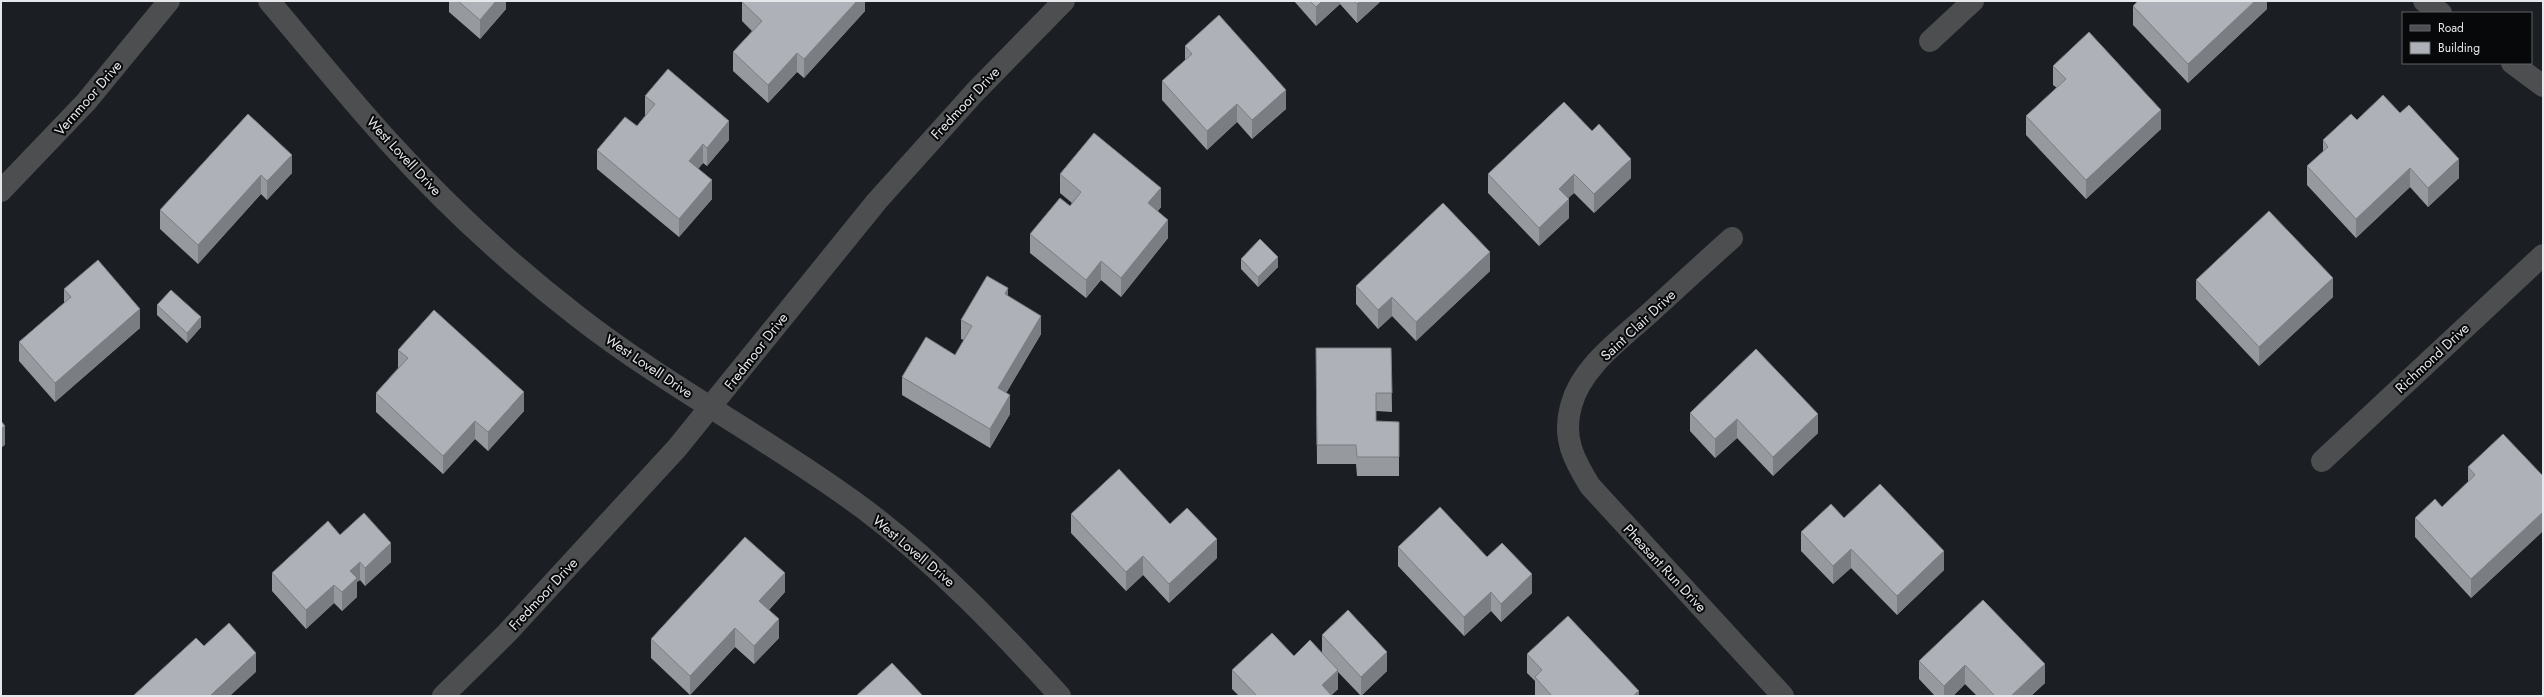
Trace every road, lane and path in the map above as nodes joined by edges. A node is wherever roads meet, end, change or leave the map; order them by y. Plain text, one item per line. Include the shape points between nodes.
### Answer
1 (169, 1) edge
2 (269, 1) edge
3 (1064, 1) edge
4 (1973, 1) edge
5 (2424, 1) edge
6 (2440, 12) edge
7 (1930, 41) dead end
8 (2513, 64) edge
9 (2543, 86) edge
10 (1, 191) edge
11 (1732, 238) dead end
12 (2543, 255) edge
13 (711, 407) junction
14 (1568, 428) joint
15 (2322, 460) dead end
16 (443, 696) edge
17 (1060, 696) edge
18 (1784, 696) edge

1 - 10 street, Vernmoor Drive via 86,102
2 - 13 street, West Lovell Drive via 390,143 508,259 579,317 663,377
3 - 13 street, Fredmoor Drive via 975,92 877,201
4 - 7 street
5 - 6 street
8 - 9 street
11 - 14 street, Saint Clair Drive via 1601,358 1580,385 1571,406
12 - 15 street, Richmond Drive
13 - 16 street, Fredmoor Drive via 610,522 507,633
13 - 17 street, West Lovell Drive via 862,508 911,546 1001,631
14 - 18 street, Pheasant Run Drive via 1572,457 1590,486

